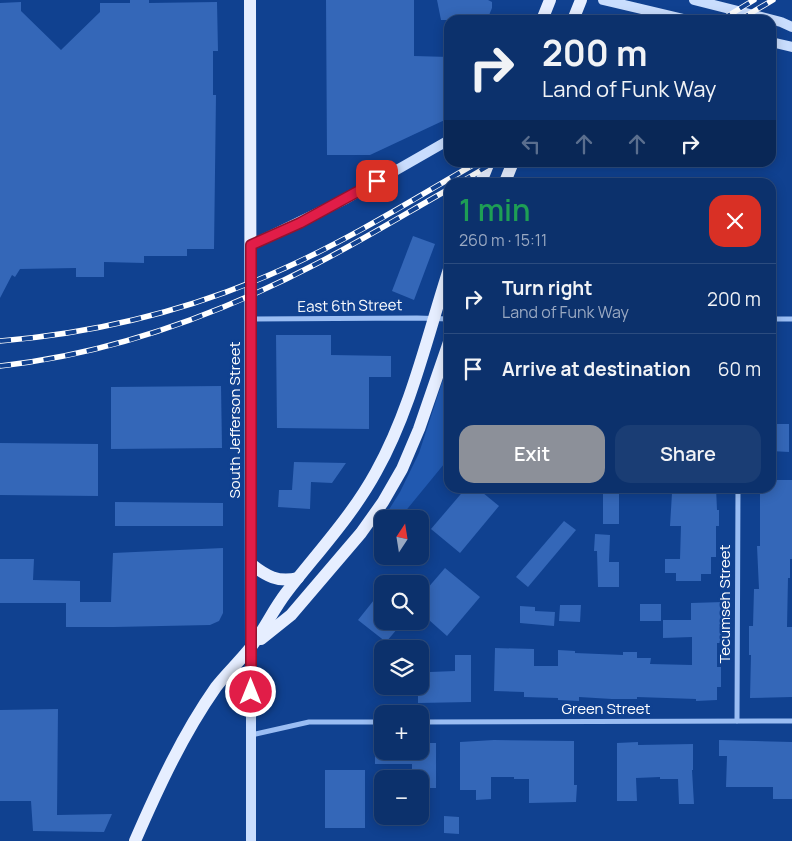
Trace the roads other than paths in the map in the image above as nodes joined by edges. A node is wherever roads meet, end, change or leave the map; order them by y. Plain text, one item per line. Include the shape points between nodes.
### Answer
1 (250, 0) edge
2 (550, 0) edge
3 (581, 0) edge
4 (603, 0) edge
5 (695, 0) edge
6 (544, 15) edge
7 (576, 15) edge
8 (667, 15) edge
9 (754, 15) edge
10 (776, 21) edge
11 (792, 27) edge
12 (776, 43) edge
13 (792, 47) edge
14 (444, 143) edge
15 (251, 245) junction
16 (444, 284) edge
17 (433, 318) junction
18 (251, 319) junction
19 (444, 319) edge
20 (776, 319) edge
21 (792, 319) edge
22 (444, 357) edge
23 (738, 493) edge
24 (251, 564) junction
25 (298, 578) junction
26 (251, 646) junction
27 (737, 721) junction
28 (792, 721) edge
29 (374, 722) edge
30 (429, 722) edge
31 (250, 735) junction
32 (135, 841) edge
33 (251, 841) edge

1 - 15 main road, South Jefferson Street
2 - 6 main road
3 - 7 main road
4 - 8 street
5 - 9 street
10 - 11 street
12 - 13 street
14 - 15 street via 346,199
15 - 18 main road, South Jefferson Street
16 - 17 main road
17 - 18 street, East 6th Street
17 - 19 street, East 6th Street
17 - 25 main road via 395,434 376,472 341,526
18 - 24 main road, South Jefferson Street
20 - 21 street
22 - 26 main road via 408,456 378,508 361,533 291,615
23 - 27 street, Tecumseh Street
24 - 25 main road via 272,578
24 - 26 main road, South Jefferson Street
25 - 26 main road
26 - 31 street, South Jefferson Street
26 - 32 main road via 218,686 193,724 169,766
27 - 28 street, Green Street
27 - 30 street, Green Street
29 - 31 street via 309,722
31 - 33 street, South Jefferson Street

